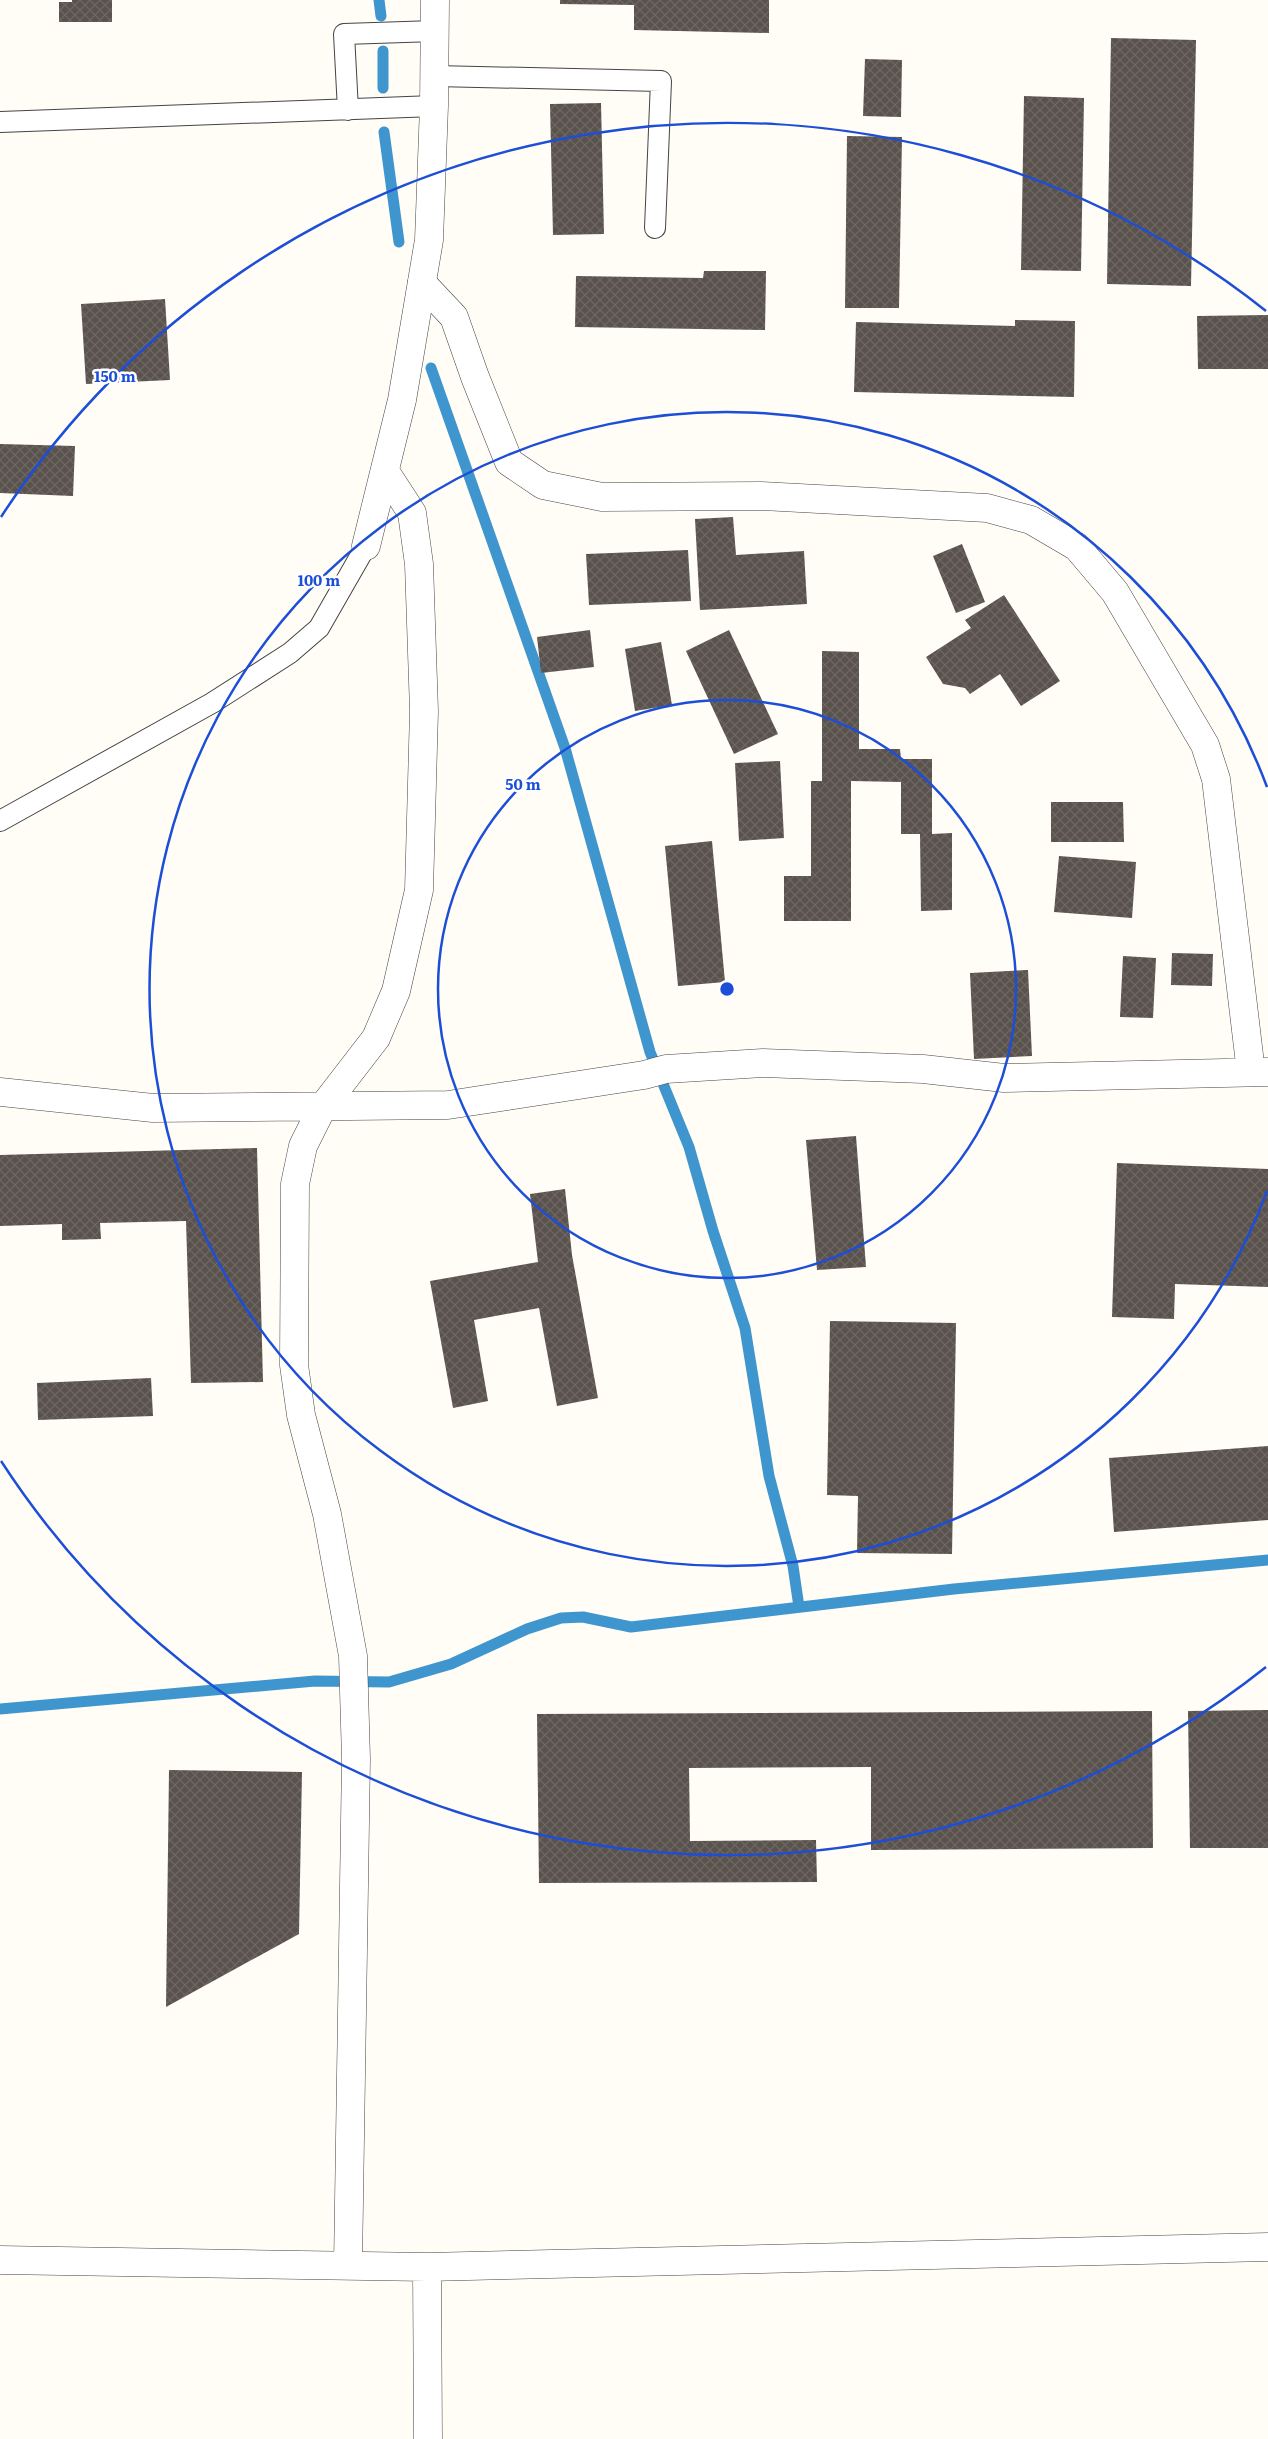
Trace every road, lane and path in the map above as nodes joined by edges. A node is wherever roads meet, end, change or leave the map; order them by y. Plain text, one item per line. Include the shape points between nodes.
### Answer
1 (435, 0) edge
2 (435, 31) junction
3 (434, 76) junction
4 (434, 106) junction
5 (348, 110) junction
6 (0, 122) edge
7 (655, 228) dead end
8 (422, 283) junction
9 (386, 473) junction
10 (366, 546) joint
11 (0, 821) edge
12 (1259, 1072) edge
13 (0, 1092) edge
14 (322, 1108) junction
15 (1268, 2247) edge
16 (0, 2260) edge
17 (348, 2265) junction
18 (427, 2267) junction
19 (428, 2439) edge

1 - 2 street
2 - 3 street
2 - 5 lane via 344,34
3 - 4 street
3 - 7 lane via 661,81
4 - 5 lane
4 - 8 street via 428,240
5 - 6 lane
8 - 9 street
8 - 12 street via 454,317 509,462 544,485 602,497 761,496 987,508 1031,520 1077,547 1114,592 1205,745 1216,779
9 - 10 street
9 - 14 street via 412,513 419,564 424,711 420,890 396,991 376,1038
10 - 11 lane via 319,628 290,653 212,702
12 - 14 street via 1004,1078 923,1069 763,1063 655,1072 448,1105
13 - 14 street via 153,1108
14 - 17 street via 303,1146 295,1184 294,1364 301,1416 327,1514 353,1656
15 - 18 street
16 - 17 street
17 - 18 street
18 - 19 street

